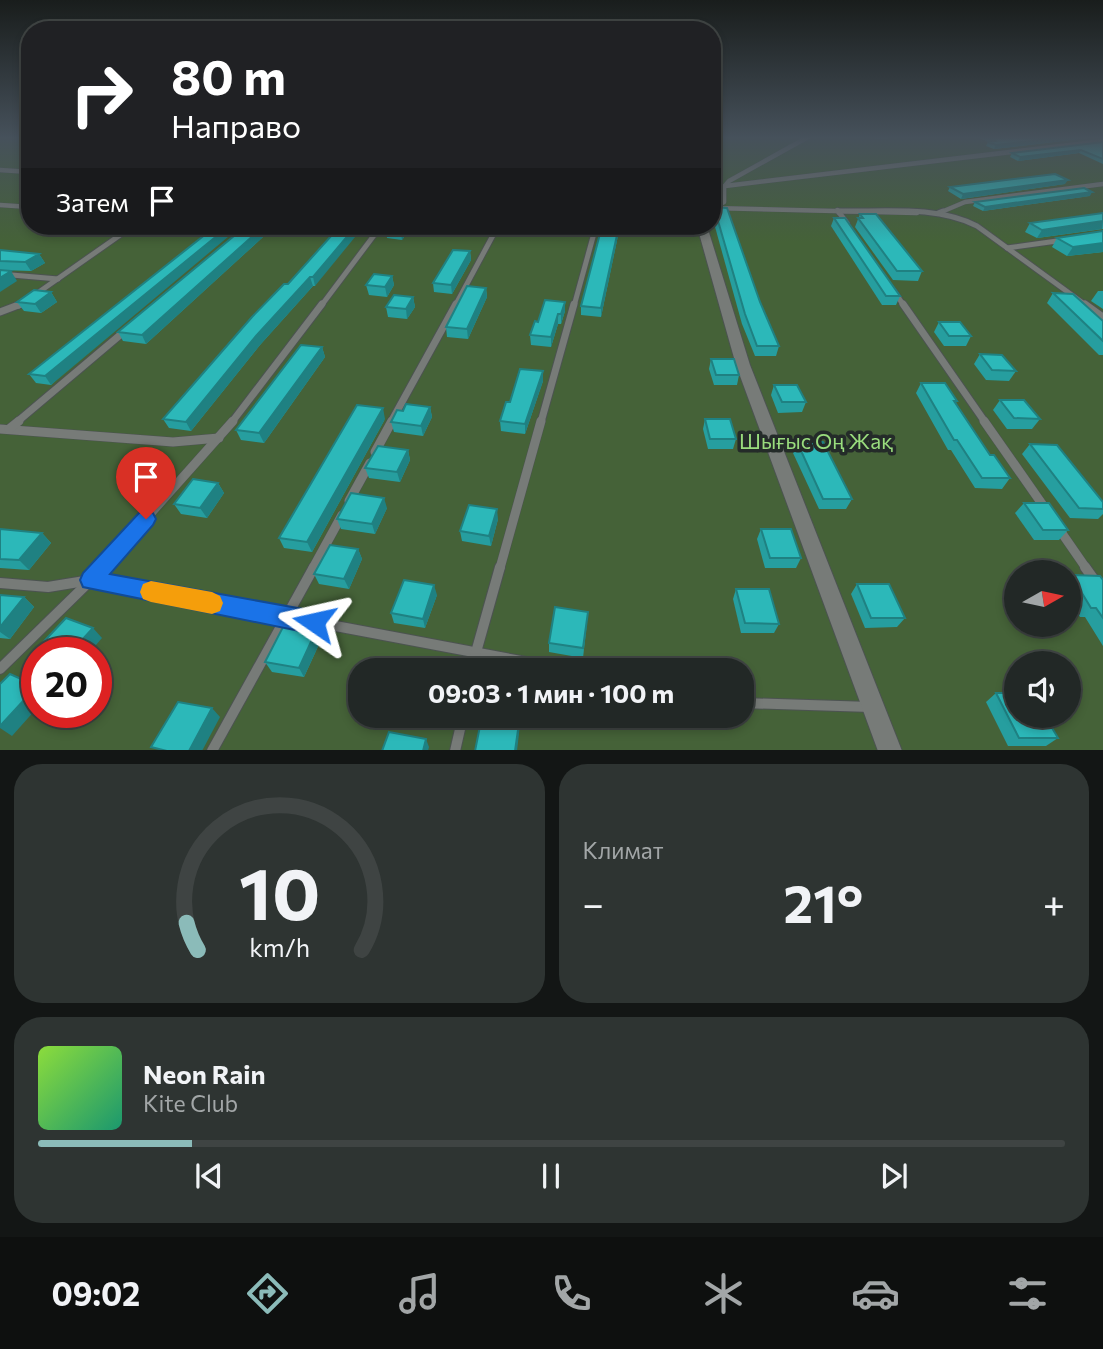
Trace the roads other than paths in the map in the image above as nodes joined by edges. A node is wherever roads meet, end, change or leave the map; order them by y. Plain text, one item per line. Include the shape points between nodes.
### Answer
1 (743, 172) edge
2 (845, 172) edge
3 (1103, 184) edge
4 (725, 186) junction
5 (721, 202) edge
6 (0, 205) edge
7 (21, 206) edge
8 (721, 207) edge
9 (837, 210) junction
10 (938, 213) junction
11 (853, 232) edge
12 (120, 235) edge
13 (374, 235) edge
14 (493, 235) edge
15 (593, 235) edge
16 (705, 235) edge
17 (1076, 238) edge
18 (1007, 248) junction
19 (0, 274) edge
20 (59, 279) junction
21 (892, 288) edge
22 (0, 312) edge
23 (1103, 317) edge
24 (134, 323) edge
25 (5, 429) edge
26 (220, 438) junction
27 (91, 580) junction
28 (0, 583) edge
29 (1103, 592) edge
30 (287, 617) junction
31 (474, 652) junction
32 (473, 658) edge
33 (506, 658) edge
34 (0, 669) edge
35 (754, 703) edge
36 (873, 707) junction
37 (461, 728) edge
38 (213, 750) edge
39 (456, 750) edge
40 (890, 750) edge

1 - 4 lane
2 - 4 lane
3 - 10 lane via 965,202
4 - 5 lane via 726,198
6 - 7 lane
8 - 9 lane
9 - 10 lane
9 - 11 lane
10 - 18 lane via 958,216
12 - 20 lane
13 - 26 lane
14 - 30 lane
15 - 31 lane
16 - 36 street via 743,365
17 - 18 lane
18 - 23 lane
19 - 20 lane
20 - 22 lane via 18,306
21 - 29 lane
24 - 25 lane
25 - 26 lane via 173,442
26 - 27 lane
27 - 28 lane via 48,587
27 - 30 lane
27 - 34 lane
30 - 31 lane
30 - 38 lane
31 - 32 lane
31 - 33 lane
35 - 36 lane
36 - 40 street
37 - 39 lane

